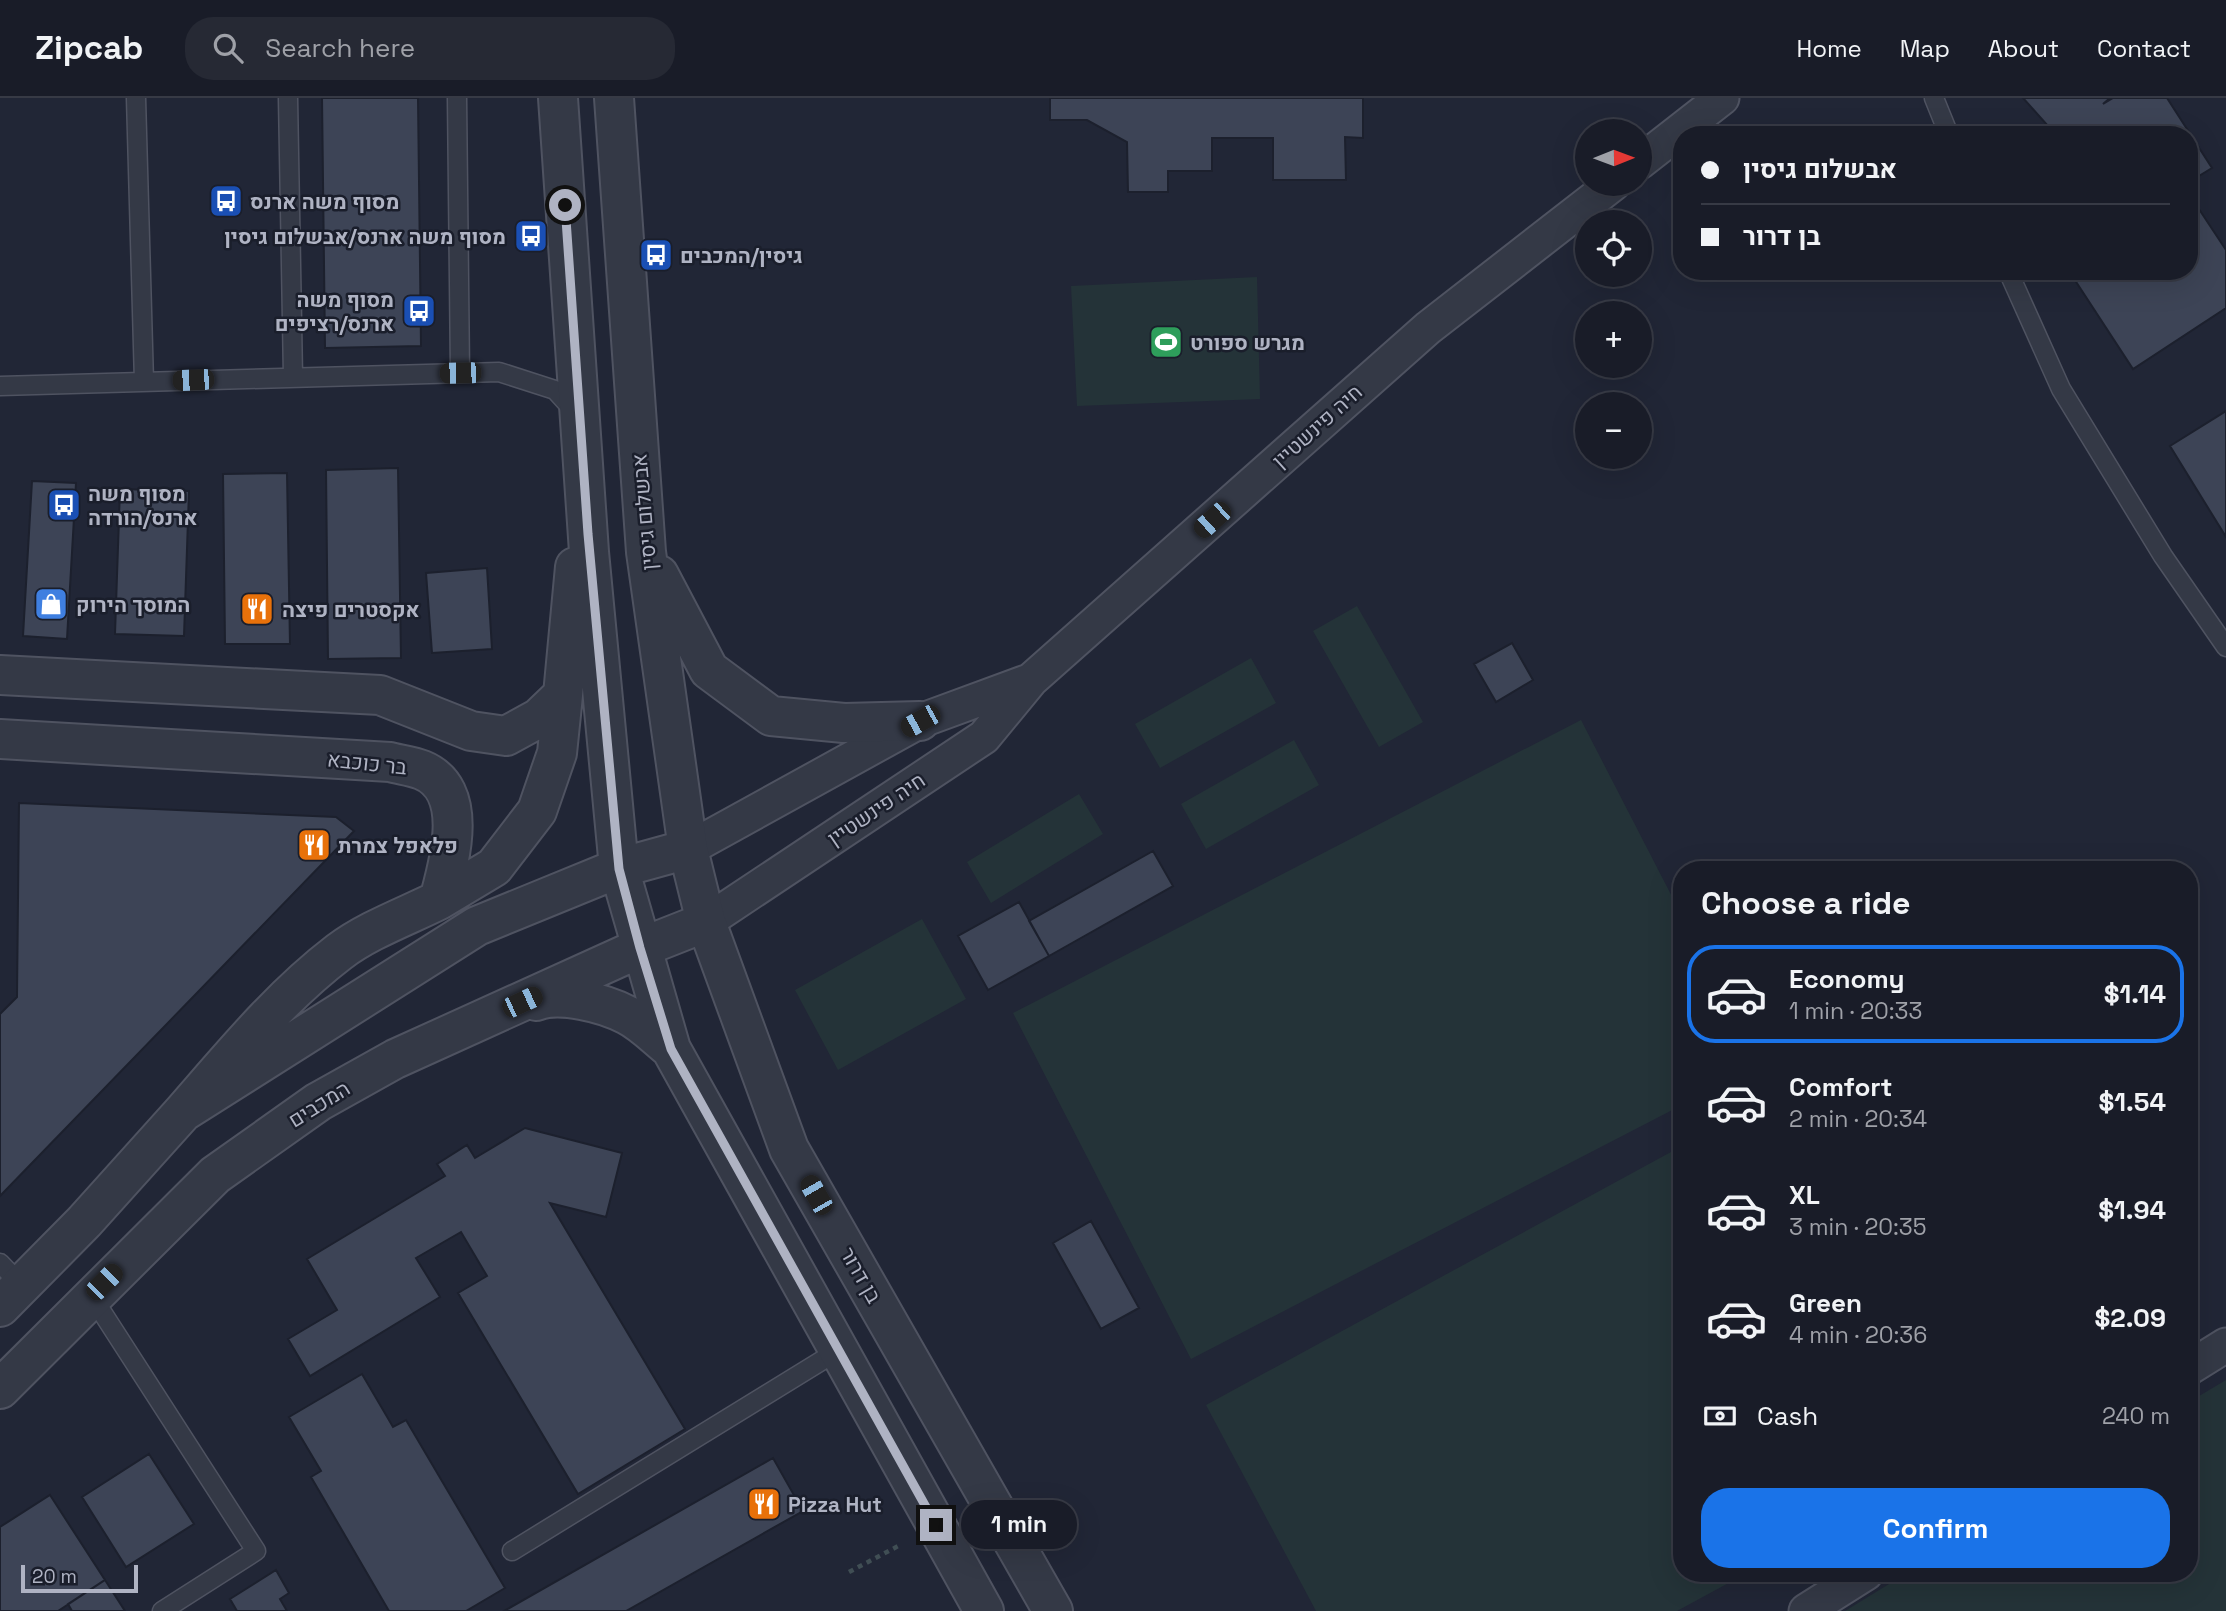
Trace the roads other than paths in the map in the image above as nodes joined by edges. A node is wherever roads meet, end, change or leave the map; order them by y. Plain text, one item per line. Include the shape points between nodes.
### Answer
1 (136, 98) edge
2 (288, 98) edge
3 (457, 98) edge
4 (558, 98) edge
5 (614, 98) edge
6 (1722, 98) edge
7 (1934, 98) edge
8 (1686, 126) edge
9 (1945, 126) edge
10 (1673, 136) edge
11 (1652, 153) edge
12 (1598, 196) edge
13 (2012, 280) edge
14 (460, 373) junction
15 (293, 377) junction
16 (144, 382) junction
17 (0, 386) edge
18 (580, 418) junction
19 (585, 496) junction
20 (646, 552) junction
21 (2226, 647) edge
22 (0, 675) edge
23 (1031, 680) junction
24 (563, 695) junction
25 (920, 721) junction
26 (0, 739) edge
27 (688, 849) junction
28 (619, 869) junction
29 (439, 900) junction
30 (706, 922) junction
31 (640, 948) junction
32 (474, 1023) junction
33 (671, 1049) junction
34 (183, 1112) junction
35 (7, 1285) edge
36 (91, 1295) junction
37 (2226, 1345) edge
38 (839, 1350) junction
39 (2198, 1362) edge
40 (0, 1389) edge
41 (512, 1551) dead end
42 (1852, 1582) edge
43 (162, 1611) edge
44 (984, 1611) edge
45 (1053, 1611) edge
46 (1806, 1611) edge

1 - 16 lane
2 - 15 lane
3 - 14 lane
4 - 18 street
5 - 20 street, אבשלום גיסין
6 - 8 street
7 - 9 lane
10 - 11 street
12 - 23 street, חיה פינשטיין via 1428,328
13 - 21 lane via 2061,389 2162,556
14 - 15 lane
14 - 18 lane via 499,372 530,380 555,390
15 - 16 lane
16 - 17 lane
18 - 19 street
19 - 24 street
19 - 28 street
20 - 25 street via 709,670 771,716 844,723
20 - 27 street, אבשלום גיסין
22 - 24 street via 380,695 471,732 506,736 539,718
23 - 25 street, חיה פינשטיין
23 - 30 street, חיה פינשטיין via 984,737
24 - 29 street via 558,753 537,811 494,867
25 - 27 street, חיה פינשטיין
26 - 29 street, בר כוכבא via 390,762 425,771 442,787 452,810 451,855
27 - 28 street
27 - 30 street, אבשלום גיסין
28 - 31 street
28 - 34 street via 477,926
29 - 34 street via 341,950 247,1039
30 - 31 street, המכבים
30 - 45 street, בן דרור via 789,1149
31 - 32 street, המכבים
31 - 33 street
32 - 33 street via 544,998 590,1003 628,1015
32 - 36 street, המכבים via 395,1059 318,1102 236,1160
33 - 38 street
34 - 35 street
36 - 40 street, המכבים
36 - 43 lane via 256,1551
37 - 39 street
38 - 41 lane
38 - 44 street
42 - 46 street

